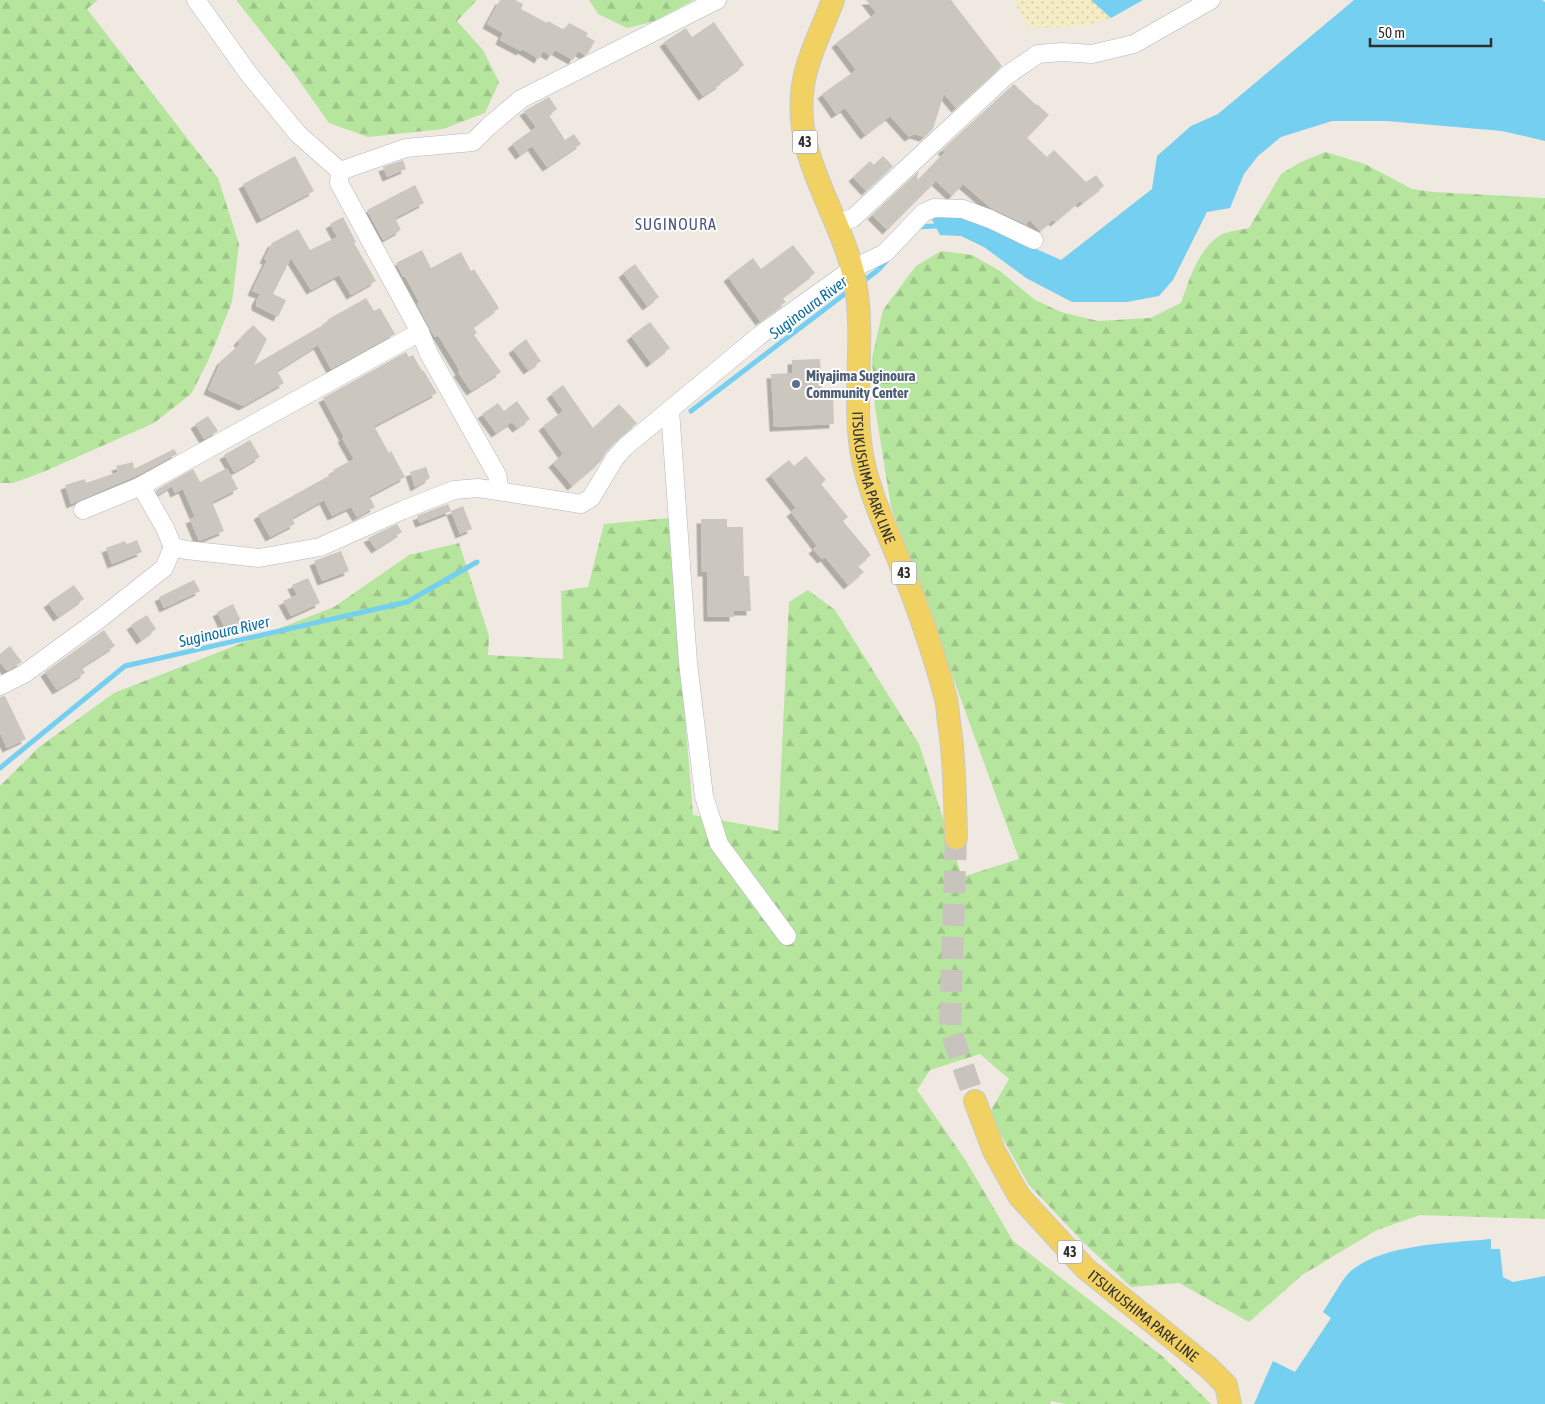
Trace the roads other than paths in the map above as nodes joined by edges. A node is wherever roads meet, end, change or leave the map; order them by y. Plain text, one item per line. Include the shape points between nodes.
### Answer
1 (196, 0) edge
2 (717, 0) edge
3 (834, 0) edge
4 (1211, 0) edge
5 (340, 171) junction
6 (836, 223) junction
7 (1034, 240) dead end
8 (854, 275) junction
9 (420, 332) junction
10 (670, 410) junction
11 (141, 486) junction
12 (500, 491) junction
13 (83, 510) dead end
14 (173, 547) junction
15 (0, 686) edge
16 (956, 838) tunnel mouth
17 (787, 936) dead end
18 (975, 1101) tunnel mouth
19 (1230, 1404) edge

1 - 5 street via 248,73 298,134
2 - 5 street via 521,99 473,142 406,148
3 - 6 main road, ITSUKUSHIMA PARK LINE / 43 via 806,68 801,119 807,153
4 - 6 street via 1134,44 1092,54 1038,54 1006,76 853,218
5 - 9 street via 339,183
6 - 8 main road, ITSUKUSHIMA PARK LINE / 43
7 - 8 street via 963,209 934,208 923,213 884,253
8 - 10 street via 760,334
8 - 16 main road, ITSUKUSHIMA PARK LINE / 43 via 859,309 858,434 863,462 923,625 946,700 954,763
9 - 11 street
9 - 12 street via 497,475
10 - 12 street via 625,447 591,498 581,504
10 - 17 street via 688,663 704,796 719,844
11 - 13 street
11 - 14 street
12 - 14 street via 478,488 454,490 320,546 259,558
14 - 15 street via 164,568 24,674
18 - 19 main road, ITSUKUSHIMA PARK LINE / 43 via 994,1151 1019,1196 1086,1270 1208,1366 1226,1385

